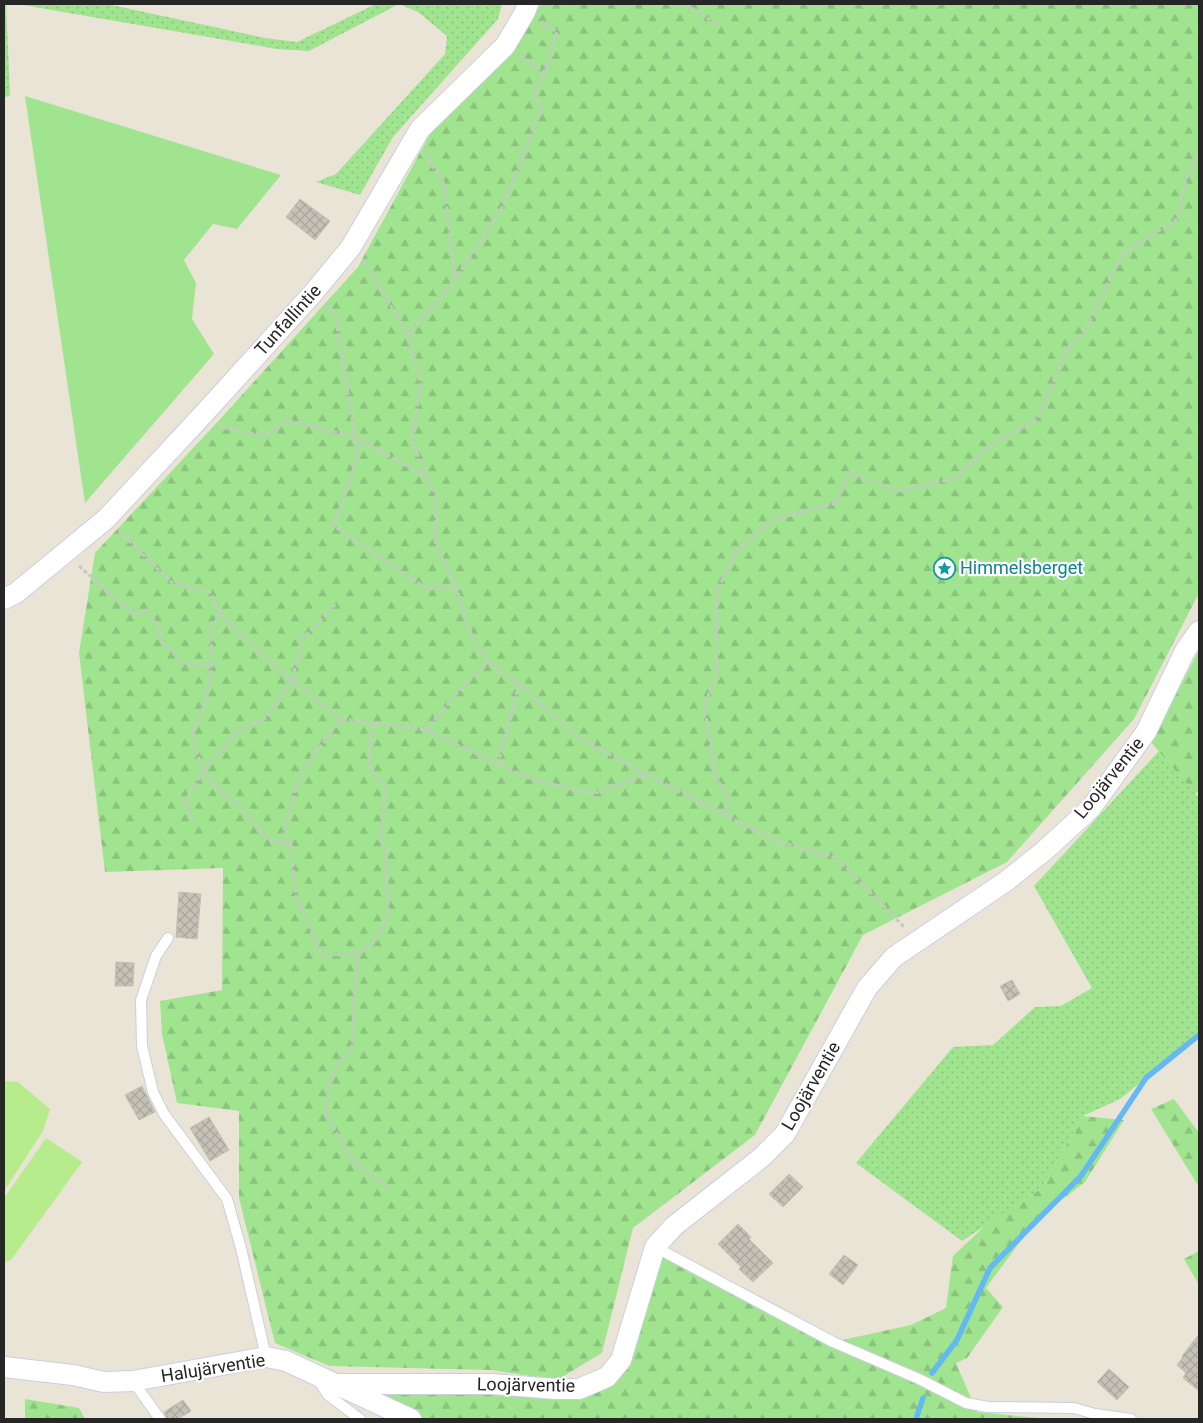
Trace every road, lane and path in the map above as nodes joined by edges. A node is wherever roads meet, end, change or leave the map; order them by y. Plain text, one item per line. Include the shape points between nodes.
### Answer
1 (684, 4) edge
2 (526, 8) edge
3 (716, 24) dead end
4 (504, 46) junction
5 (545, 73) junction
6 (420, 129) junction
7 (1199, 153) edge
8 (351, 247) junction
9 (455, 280) junction
10 (314, 292) junction
11 (408, 335) junction
12 (209, 408) junction
13 (355, 437) junction
14 (426, 476) junction
15 (106, 519) junction
16 (65, 554) junction
17 (456, 586) junction
18 (4, 599) edge
19 (336, 604) dead end
20 (220, 614) junction
21 (1199, 631) edge
22 (488, 662) junction
23 (212, 666) junction
24 (292, 680) junction
25 (519, 684) junction
26 (341, 719) junction
27 (372, 724) junction
28 (426, 730) junction
29 (498, 764) junction
30 (203, 771) junction
31 (646, 775) junction
32 (724, 815) junction
33 (193, 820) dead end
34 (291, 845) junction
35 (168, 938) dead end
36 (918, 941) junction
37 (357, 954) junction
38 (390, 1189) dead end
39 (655, 1247) junction
40 (266, 1357) junction
41 (4, 1367) edge
42 (311, 1372) junction
43 (133, 1381) junction
44 (338, 1384) junction
45 (160, 1419) edge
46 (360, 1419) edge
47 (411, 1419) edge
48 (1131, 1419) edge

1 - 3 path
2 - 4 street, Tunfallintie
2 - 5 path via 557,31
4 - 5 path
4 - 6 street, Tunfallintie
5 - 9 path via 533,94 541,110 503,206
6 - 8 street, Tunfallintie
6 - 9 path via 429,161 444,184
7 - 32 path via 1186,179 1177,219 1122,254 1085,331 1070,344 1037,419 994,443 956,478 898,491 848,472 836,503 772,520 736,552 717,591 716,676 705,711 716,778 728,797
8 - 10 street, Tunfallintie
8 - 11 path via 372,271
9 - 11 path
10 - 12 street, Tunfallintie
10 - 13 path via 335,314
11 - 14 path via 421,385 412,440
12 - 13 path via 221,427 265,436 286,420
12 - 15 street, Tunfallintie
13 - 14 path
13 - 17 path via 358,456 334,526 427,589
14 - 17 path via 436,494 435,544
15 - 16 street, Tunfallintie
15 - 20 path via 171,582 210,592
16 - 18 street, Tunfallintie
16 - 23 path via 134,614 146,611 159,627 162,643 171,648 178,662
17 - 22 path via 468,628
19 - 24 path via 302,639
20 - 23 path via 211,629
20 - 24 path
21 - 36 street, Loojärventie via 1146,732 1090,808 1005,882
22 - 25 path
22 - 28 path
23 - 30 path via 206,699 192,736
24 - 26 path
24 - 30 path via 266,718 238,731
25 - 29 path
25 - 31 path via 575,735
26 - 27 path
26 - 34 path via 300,774 283,833
27 - 28 path
27 - 37 path via 369,766 386,790 380,838 386,853 388,915 375,942
28 - 29 path
29 - 31 path via 531,779 593,794
30 - 33 path via 184,803
30 - 34 path via 268,839
31 - 32 path
32 - 36 path via 776,841 837,858
34 - 37 path via 296,897 322,955
35 - 40 lane via 156,956 141,1000 142,1046 153,1092 164,1114 227,1199
36 - 39 street, Loojärventie via 894,957 868,988 785,1134 762,1157 674,1226
37 - 38 path via 352,1046 333,1072 325,1112 352,1160
39 - 44 street, Loojärventie via 621,1360 606,1376 579,1388 556,1390 492,1384
39 - 48 lane via 833,1342 966,1403 988,1407 1074,1408
40 - 42 street, Halujärventie via 286,1361
40 - 43 street, Halujärventie
41 - 43 street, Halujärventie via 104,1382
42 - 44 street, Halujärventie
42 - 46 lane via 328,1395
43 - 45 lane
44 - 47 street, Halujärventie

